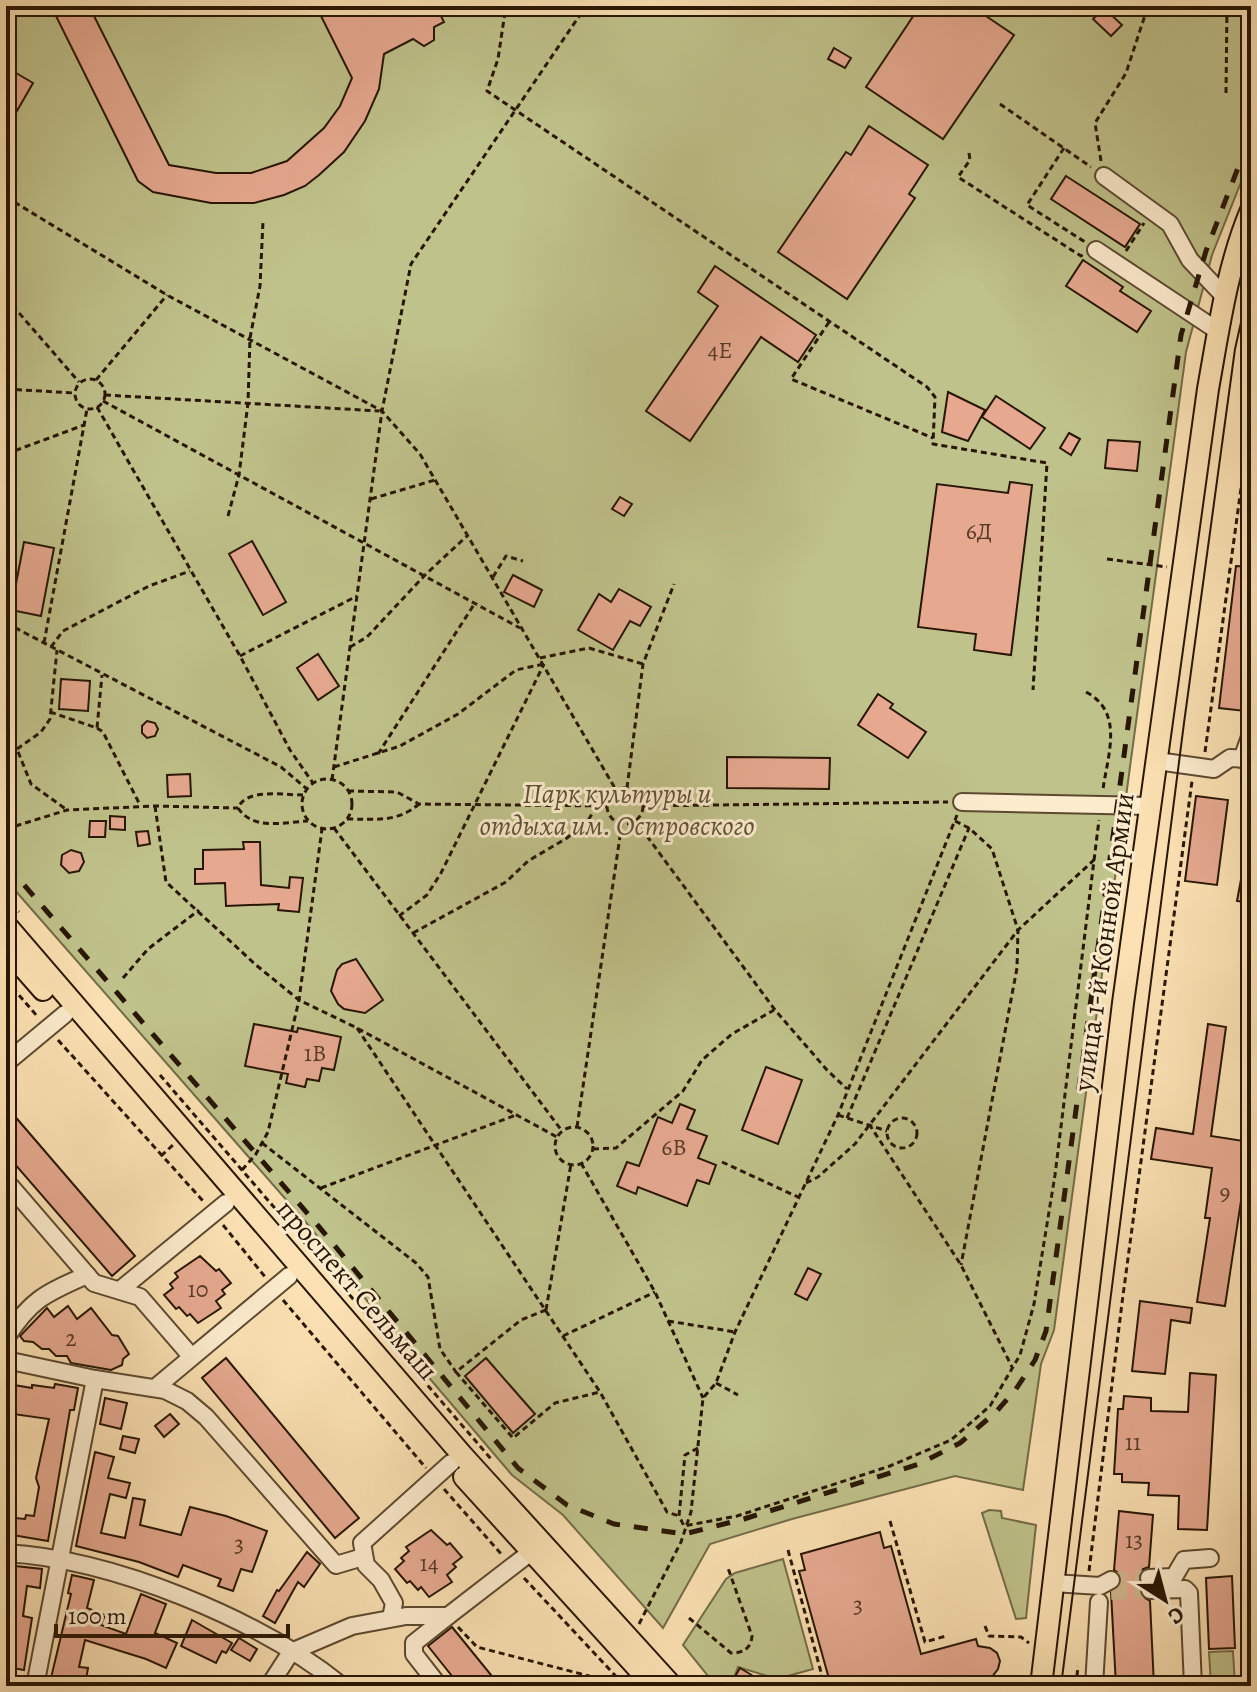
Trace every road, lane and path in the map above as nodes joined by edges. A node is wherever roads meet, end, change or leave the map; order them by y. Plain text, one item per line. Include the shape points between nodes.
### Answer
1 (586, 6) edge
2 (1148, 6) edge
3 (1227, 6) edge
4 (505, 12) dead end
5 (1226, 93) dead end
6 (1000, 104) dead end
7 (515, 109) junction
8 (1064, 148) junction
9 (969, 153) dead end
10 (1104, 176) junction
11 (6, 197) edge
12 (1251, 210) edge
13 (1153, 211) junction
14 (263, 221) dead end
15 (1096, 250) dead end
16 (1118, 264) junction
17 (167, 295) junction
18 (1224, 296) junction
19 (6, 298) edge
20 (829, 322) junction
21 (1218, 331) junction
22 (250, 338) junction
23 (96, 380) junction
24 (79, 382) junction
25 (6, 389) edge
26 (74, 393) junction
27 (105, 395) junction
28 (103, 401) junction
29 (248, 403) junction
30 (97, 407) junction
31 (87, 409) junction
32 (382, 411) junction
33 (1251, 415) edge
34 (84, 425) junction
35 (933, 438) junction
36 (6, 454) edge
37 (239, 475) junction
38 (435, 480) junction
39 (371, 499) junction
40 (228, 516) dead end
41 (468, 535) junction
42 (365, 542) junction
43 (1107, 559) dead end
44 (523, 561) dead end
45 (1171, 567) dead end
46 (190, 571) junction
47 (425, 575) junction
48 (493, 577) junction
49 (674, 584) dead end
50 (357, 596) junction
51 (475, 603) junction
52 (6, 623) edge
53 (524, 629) junction
54 (44, 643) junction
55 (51, 647) junction
56 (350, 647) junction
57 (57, 650) junction
58 (240, 656) junction
59 (540, 658) junction
60 (544, 664) junction
61 (643, 664) junction
62 (102, 675) junction
63 (1033, 690) dead end
64 (1086, 692) dead end
65 (50, 712) junction
66 (97, 728) junction
67 (1251, 734) edge
68 (6, 736) edge
69 (17, 749) junction
70 (378, 754) junction
71 (1247, 759) edge
72 (1157, 761) junction
73 (334, 767) junction
74 (1199, 767) junction
75 (332, 780) junction
76 (313, 783) junction
77 (627, 788) junction
78 (307, 789) junction
79 (616, 790) junction
80 (348, 791) junction
81 (303, 795) junction
82 (962, 802) junction
83 (1101, 803) junction
84 (419, 804) junction
85 (477, 804) junction
86 (597, 805) junction
87 (141, 806) junction
88 (155, 806) junction
89 (607, 806) junction
90 (643, 806) junction
91 (1151, 806) junction
92 (238, 808) junction
93 (67, 810) junction
94 (347, 819) junction
95 (635, 820) junction
96 (955, 820) junction
97 (308, 821) junction
98 (622, 823) junction
99 (334, 828) junction
100 (969, 828) junction
101 (6, 829) edge
102 (322, 829) junction
103 (1095, 859) junction
104 (6, 896) edge
105 (199, 910) junction
106 (399, 916) junction
107 (15, 921) edge
108 (1018, 930) junction
109 (413, 933) junction
110 (6, 948) edge
111 (123, 978) dead end
112 (6, 980) edge
113 (299, 1000) junction
114 (775, 1010) junction
115 (65, 1014) junction
116 (357, 1028) junction
117 (48, 1029) junction
118 (6, 1063) edge
119 (161, 1075) dead end
120 (847, 1089) junction
121 (516, 1115) junction
122 (838, 1115) junction
123 (847, 1118) junction
124 (869, 1124) junction
125 (577, 1127) junction
126 (562, 1131) junction
127 (887, 1131) junction
128 (557, 1137) junction
129 (262, 1143) junction
130 (435, 1144) junction
131 (593, 1149) junction
132 (722, 1162) dead end
133 (581, 1163) junction
134 (571, 1164) junction
135 (242, 1170) junction
136 (6, 1181) edge
137 (806, 1183) junction
138 (321, 1188) junction
139 (798, 1197) junction
140 (220, 1208) junction
141 (961, 1265) junction
142 (87, 1275) junction
143 (281, 1282) junction
144 (120, 1290) junction
145 (655, 1292) junction
146 (546, 1310) junction
147 (668, 1321) junction
148 (735, 1332) junction
149 (563, 1336) junction
150 (6, 1338) edge
151 (191, 1356) junction
152 (6, 1360) edge
153 (1012, 1367) junction
154 (456, 1372) junction
155 (95, 1379) junction
156 (716, 1383) junction
157 (155, 1388) junction
158 (600, 1392) junction
159 (738, 1395) dead end
160 (703, 1398) junction
161 (699, 1448) junction
162 (451, 1463) junction
163 (497, 1465) dead end
164 (434, 1478) junction
165 (679, 1516) junction
166 (890, 1521) dead end
167 (684, 1526) junction
168 (788, 1550) dead end
169 (531, 1552) junction
170 (6, 1553) edge
171 (363, 1557) junction
172 (1210, 1558) dead end
173 (61, 1561) junction
174 (512, 1566) junction
175 (728, 1568) dead end
176 (1053, 1583) junction
177 (1102, 1589) junction
178 (448, 1616) junction
179 (391, 1618) junction
180 (689, 1618) dead end
181 (985, 1626) dead end
182 (946, 1636) dead end
183 (630, 1637) junction
184 (1029, 1643) dead end
185 (291, 1652) junction
186 (1079, 1657) dead end
187 (35, 1686) edge
188 (269, 1686) edge
189 (342, 1686) edge
190 (439, 1686) edge
191 (625, 1686) edge
192 (654, 1686) edge
193 (672, 1686) edge
194 (788, 1686) edge
195 (1041, 1686) edge
196 (1076, 1686) edge
197 (1094, 1686) edge
198 (1193, 1686) edge

1 - 7 path
2 - 10 path via 1126,73 1095,123
3 - 5 path
4 - 7 path via 487,91
6 - 8 path
7 - 20 path
7 - 32 path via 411,264
8 - 9 path via 1027,205 1090,246 1081,256 958,177
8 - 10 path
10 - 13 street
11 - 17 path
12 - 18 main road, улица 1-й Конной Армии
13 - 16 path
13 - 18 street via 1170,224 1190,260
14 - 22 path via 260,286
15 - 16 street
16 - 21 street
17 - 22 path
17 - 23 path
18 - 21 main road, улица 1-й Конной Армии
19 - 24 path
20 - 35 path via 927,387 935,397
20 - 35 path via 791,379
21 - 72 main road, улица 1-й Конной Армии
22 - 29 path
22 - 32 path
23 - 24 path
23 - 27 path
24 - 26 path
25 - 26 path
26 - 31 path
27 - 28 path
27 - 29 path
28 - 30 path
28 - 37 path
29 - 32 path
29 - 37 path
30 - 31 path
30 - 46 path
31 - 34 path
32 - 38 path
32 - 39 path
33 - 74 path
34 - 36 path
34 - 54 path
35 - 63 path via 933,444 1047,463
37 - 40 path
37 - 42 path
38 - 39 path
38 - 41 path
39 - 42 path
41 - 47 path
41 - 48 path
42 - 47 path
42 - 50 path
43 - 45 path
44 - 48 path via 506,556
46 - 55 path via 63,631
46 - 58 path
47 - 51 path
47 - 56 path via 367,637
48 - 53 path
49 - 61 path
50 - 56 path
50 - 58 path
51 - 53 path
51 - 70 path
52 - 54 path
53 - 59 path
54 - 55 path
55 - 57 path
56 - 73 path
57 - 62 path
57 - 65 path
58 - 76 path
59 - 60 path
59 - 61 path via 589,648
60 - 70 path via 516,670 458,714
60 - 79 path
60 - 85 path
61 - 77 path
62 - 66 path
62 - 78 path via 281,767
64 - 83 path via 1100,700 1110,722
65 - 66 path
65 - 69 path via 41,732
66 - 87 path
67 - 71 street
68 - 69 path
69 - 93 path via 31,784
70 - 73 path
71 - 74 street via 1230,758 1214,769
72 - 74 street
72 - 91 main road, улица 1-й Конной Армии
73 - 75 path
74 - 177 path via 1124,1287
75 - 76 path
75 - 80 path
76 - 78 path
77 - 79 path
77 - 90 path via 639,794
78 - 81 path
79 - 89 path
80 - 84 path via 397,792
80 - 94 path via 352,810
81 - 92 path via 249,796
81 - 97 path
82 - 83 street
82 - 90 path
82 - 96 path
83 - 91 street
83 - 103 path
84 - 85 path
84 - 94 path via 390,820
85 - 86 path
85 - 106 path via 427,895
86 - 89 path
86 - 109 path via 567,838 528,861 506,882
87 - 88 path
87 - 93 path
88 - 92 path
88 - 105 path via 166,882
89 - 98 path via 611,817
90 - 95 path
91 - 176 main road, улица 1-й Конной Армии
92 - 97 path via 257,823
93 - 101 path
94 - 99 path
95 - 98 path
95 - 114 path
96 - 100 path
96 - 120 path
97 - 102 path
98 - 125 path
99 - 102 path
99 - 106 path
100 - 108 path via 992,849
100 - 123 path
102 - 113 path
103 - 108 path
103 - 153 path via 1039,1275 1020,1355
104 - 107 path
105 - 111 path via 148,949
105 - 113 path
106 - 109 path
107 - 183 main road, проспект Сельмаш via 463,1456
108 - 124 path
108 - 141 path via 1017,968
109 - 126 path
110 - 115 main road, проспект Сельмаш
112 - 117 path
113 - 116 path
113 - 129 path
114 - 120 path
114 - 131 path via 732,1034 702,1060 683,1091 616,1148
115 - 117 street
115 - 140 main road, проспект Сельмаш
116 - 121 path
116 - 130 path
117 - 118 street
117 - 140 path
119 - 135 path
120 - 122 path
121 - 128 path
121 - 130 path
122 - 123 path
122 - 137 path
123 - 124 path
124 - 127 path
124 - 137 path
124 - 141 path
125 - 126 path
125 - 131 path via 589,1135
126 - 128 path
127 - 127 path via 893,1146 901,1148 910,1146 917,1131 906,1119 890,1123
128 - 134 path via 559,1157
129 - 135 path
129 - 138 path
130 - 138 path
130 - 146 path
131 - 133 path
132 - 139 path
133 - 134 path
133 - 145 path
134 - 146 path
135 - 163 path
136 - 142 street
137 - 139 path
138 - 154 path via 428,1277 440,1349
139 - 148 path
140 - 143 main road, проспект Сельмаш
140 - 143 path
140 - 144 street
141 - 153 path
142 - 144 street via 94,1283
142 - 150 street via 35,1300
143 - 151 street
143 - 162 main road, проспект Сельмаш
143 - 164 path
144 - 151 street via 140,1297
145 - 147 path
145 - 149 path
146 - 149 path
146 - 154 path via 521,1320
147 - 148 path
147 - 160 path
148 - 156 path
149 - 158 path
151 - 157 street
152 - 155 street
153 - 167 path via 990,1406 951,1440 890,1466 751,1511
154 - 158 path via 513,1438 547,1408
155 - 157 street
155 - 173 street
156 - 159 path
156 - 160 path
157 - 171 street via 187,1401 206,1417 336,1565
158 - 165 path via 667,1512
160 - 161 path
161 - 165 path via 685,1455
161 - 167 path via 691,1512
162 - 164 street
162 - 169 main road, проспект Сельмаш
164 - 171 street via 362,1543
164 - 174 path
165 - 167 path
166 - 182 path via 925,1642
167 - 183 path via 681,1542
168 - 194 path via 822,1676
169 - 174 street
169 - 192 main road, проспект Сельмаш
170 - 173 street
171 - 179 street via 394,1603
172 - 198 street via 1184,1560 1174,1579 1150,1584 1189,1593
173 - 185 street via 167,1590 255,1629
173 - 187 street
174 - 178 street
174 - 191 path
175 - 180 path via 752,1644 731,1653
176 - 177 street
176 - 195 main road, улица 1-й Конной Армии
177 - 197 street
178 - 179 street
178 - 190 street via 414,1643 414,1654
178 - 191 path via 477,1647
179 - 185 street via 352,1626
181 - 184 path via 989,1636 1021,1637
183 - 193 main road, проспект Сельмаш
185 - 188 street
185 - 189 street
186 - 196 path

